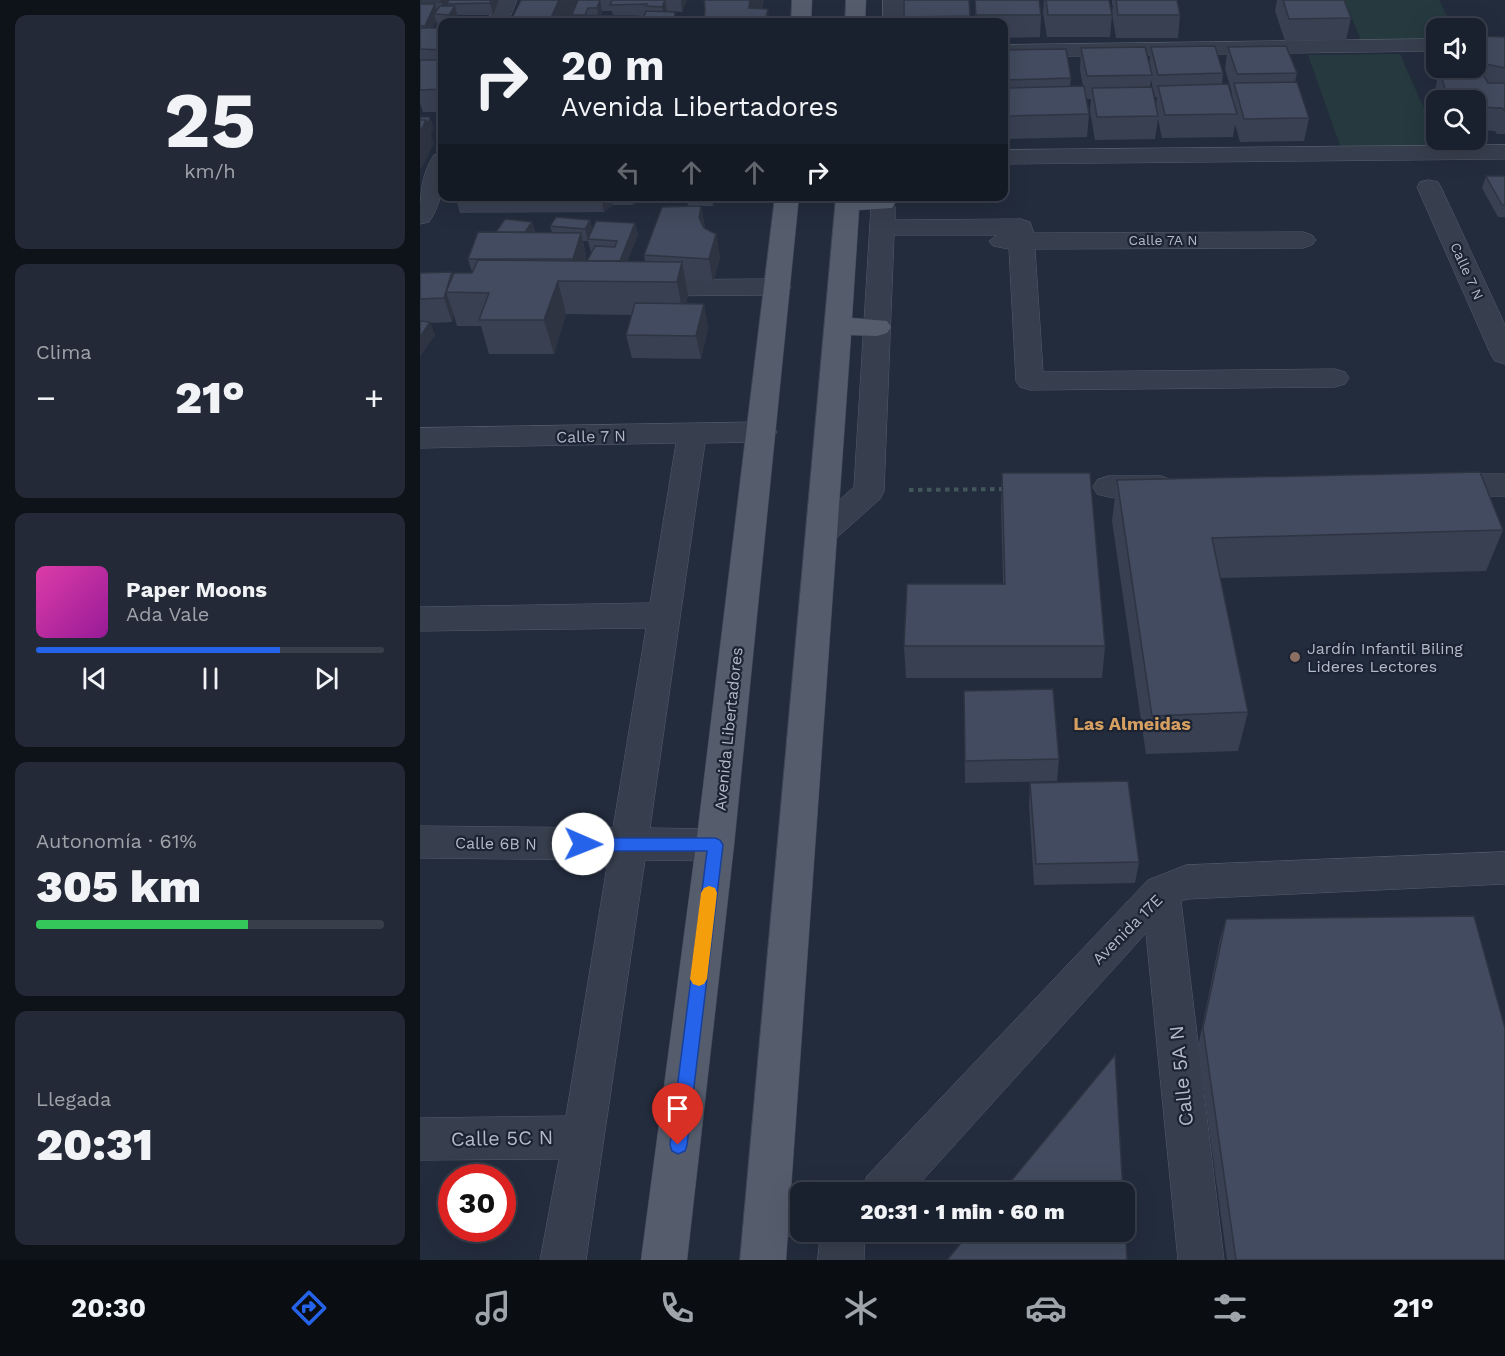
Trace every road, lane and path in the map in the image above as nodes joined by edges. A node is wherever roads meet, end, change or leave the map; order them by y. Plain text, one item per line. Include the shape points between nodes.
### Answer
1 (507, 0) edge
2 (802, 0) edge
3 (856, 0) edge
4 (893, 0) edge
5 (500, 18) edge
6 (801, 18) edge
7 (855, 18) edge
8 (893, 18) edge
9 (1426, 45) edge
10 (1008, 51) edge
11 (1505, 152) edge
12 (1008, 157) edge
13 (435, 175) edge
14 (1429, 187) dead end
15 (787, 201) edge
16 (848, 201) edge
17 (850, 201) edge
18 (420, 217) edge
19 (882, 218) edge
20 (1303, 240) dead end
21 (1023, 241) junction
22 (778, 287) junction
23 (611, 288) edge
24 (838, 326) junction
25 (877, 327) junction
26 (1505, 355) edge
27 (1335, 378) dead end
28 (762, 432) junction
29 (692, 434) junction
30 (420, 438) edge
31 (1505, 485) edge
32 (1412, 486) edge
33 (1108, 487) dead end
34 (1190, 487) edge
35 (1012, 489) edge
36 (869, 491) junction
37 (822, 533) junction
38 (665, 615) junction
39 (420, 619) edge
40 (420, 842) edge
41 (630, 845) junction
42 (715, 845) junction
43 (1505, 868) edge
44 (1161, 892) junction
45 (584, 1137) junction
46 (420, 1139) edge
47 (892, 1182) edge
48 (784, 1214) edge
49 (842, 1242) edge
50 (563, 1260) edge
51 (664, 1260) edge
52 (763, 1260) edge
53 (841, 1260) edge
54 (1201, 1260) edge

1 - 5 street
2 - 6 main road
3 - 7 main road
4 - 8 street
9 - 10 street
11 - 12 street
13 - 18 street
14 - 26 street, Calle 7 N
15 - 22 main road, Avenida Libertadores
16 - 24 main road
17 - 19 main road
19 - 21 street, Calle 7A N
19 - 25 street
20 - 21 street, Calle 7A N
21 - 27 street via 1030,381
22 - 23 street
22 - 28 main road, Avenida Libertadores
24 - 25 main road
24 - 37 main road
25 - 36 street
28 - 29 street, Calle 7 N
28 - 42 main road, Avenida Libertadores
29 - 30 street, Calle 7 N
29 - 38 street
31 - 32 street
33 - 34 street
35 - 36 path
36 - 37 street
37 - 48 main road
38 - 39 street
38 - 41 street
40 - 41 street, Calle 6B N
41 - 42 street, Calle 6B N
41 - 45 street
42 - 51 main road, Avenida Libertadores
43 - 44 street, Avenida 17E via 1186,882
44 - 47 street, Avenida 17E
44 - 54 street, Calle 5A N
45 - 46 street, Calle 5C N
45 - 50 street
48 - 52 main road
49 - 53 street

